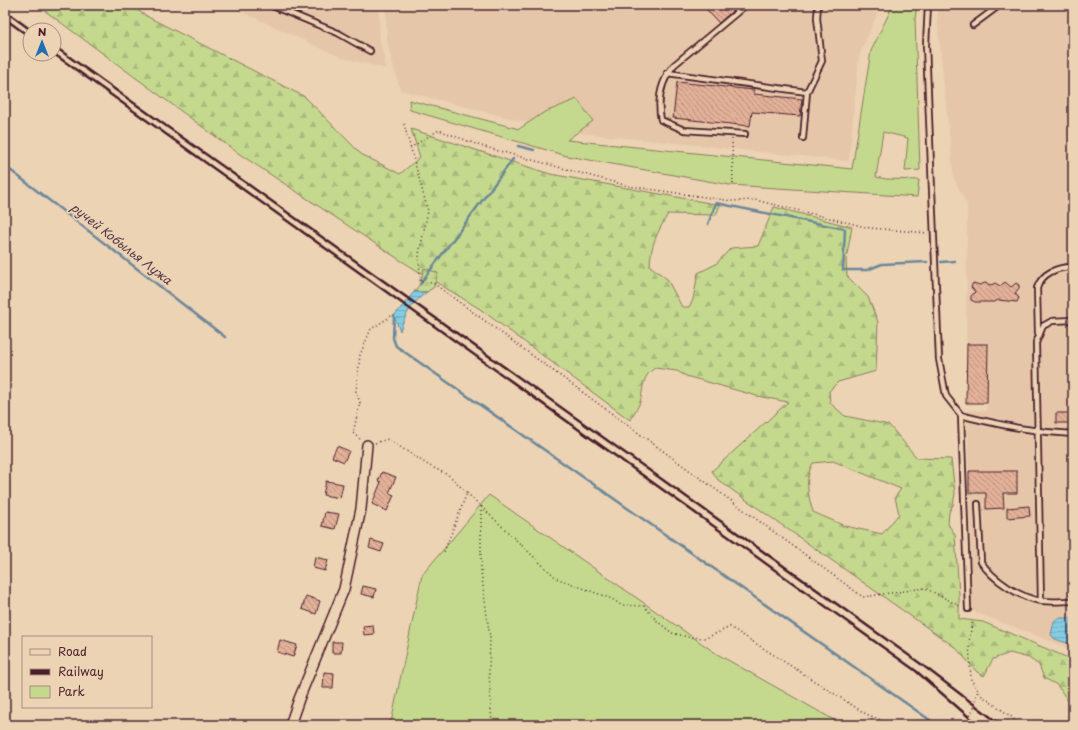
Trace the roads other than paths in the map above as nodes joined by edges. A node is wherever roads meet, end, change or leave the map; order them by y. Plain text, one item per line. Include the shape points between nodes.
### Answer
1 (270, 5) edge
2 (746, 5) edge
3 (818, 5) edge
4 (928, 5) edge
5 (1000, 5) edge
6 (973, 25) dead end
7 (370, 51) dead end
8 (667, 73) junction
9 (807, 92) junction
10 (745, 134) dead end
11 (803, 138) dead end
12 (1073, 267) edge
13 (1073, 320) edge
14 (1038, 333) junction
15 (961, 415) junction
16 (1039, 432) junction
17 (1073, 434) edge
18 (368, 446) road end
19 (978, 504) dead end
20 (1041, 601) junction
21 (1073, 601) edge
22 (968, 609) road end
23 (290, 725) edge

1 - 7 lane via 338,33
2 - 8 lane
3 - 9 lane via 822,61
4 - 15 lane via 926,45 939,359 946,396
5 - 6 lane
8 - 9 lane
8 - 10 lane via 658,105 661,120 684,130
9 - 11 lane
12 - 14 lane via 1062,267 1048,273 1039,282
13 - 14 lane via 1052,321 1042,326
14 - 16 lane via 1036,343
15 - 16 lane
15 - 22 lane
16 - 17 lane
16 - 20 lane
18 - 23 street via 361,508 344,589
19 - 20 lane via 981,562 986,570 1002,584
20 - 21 lane

